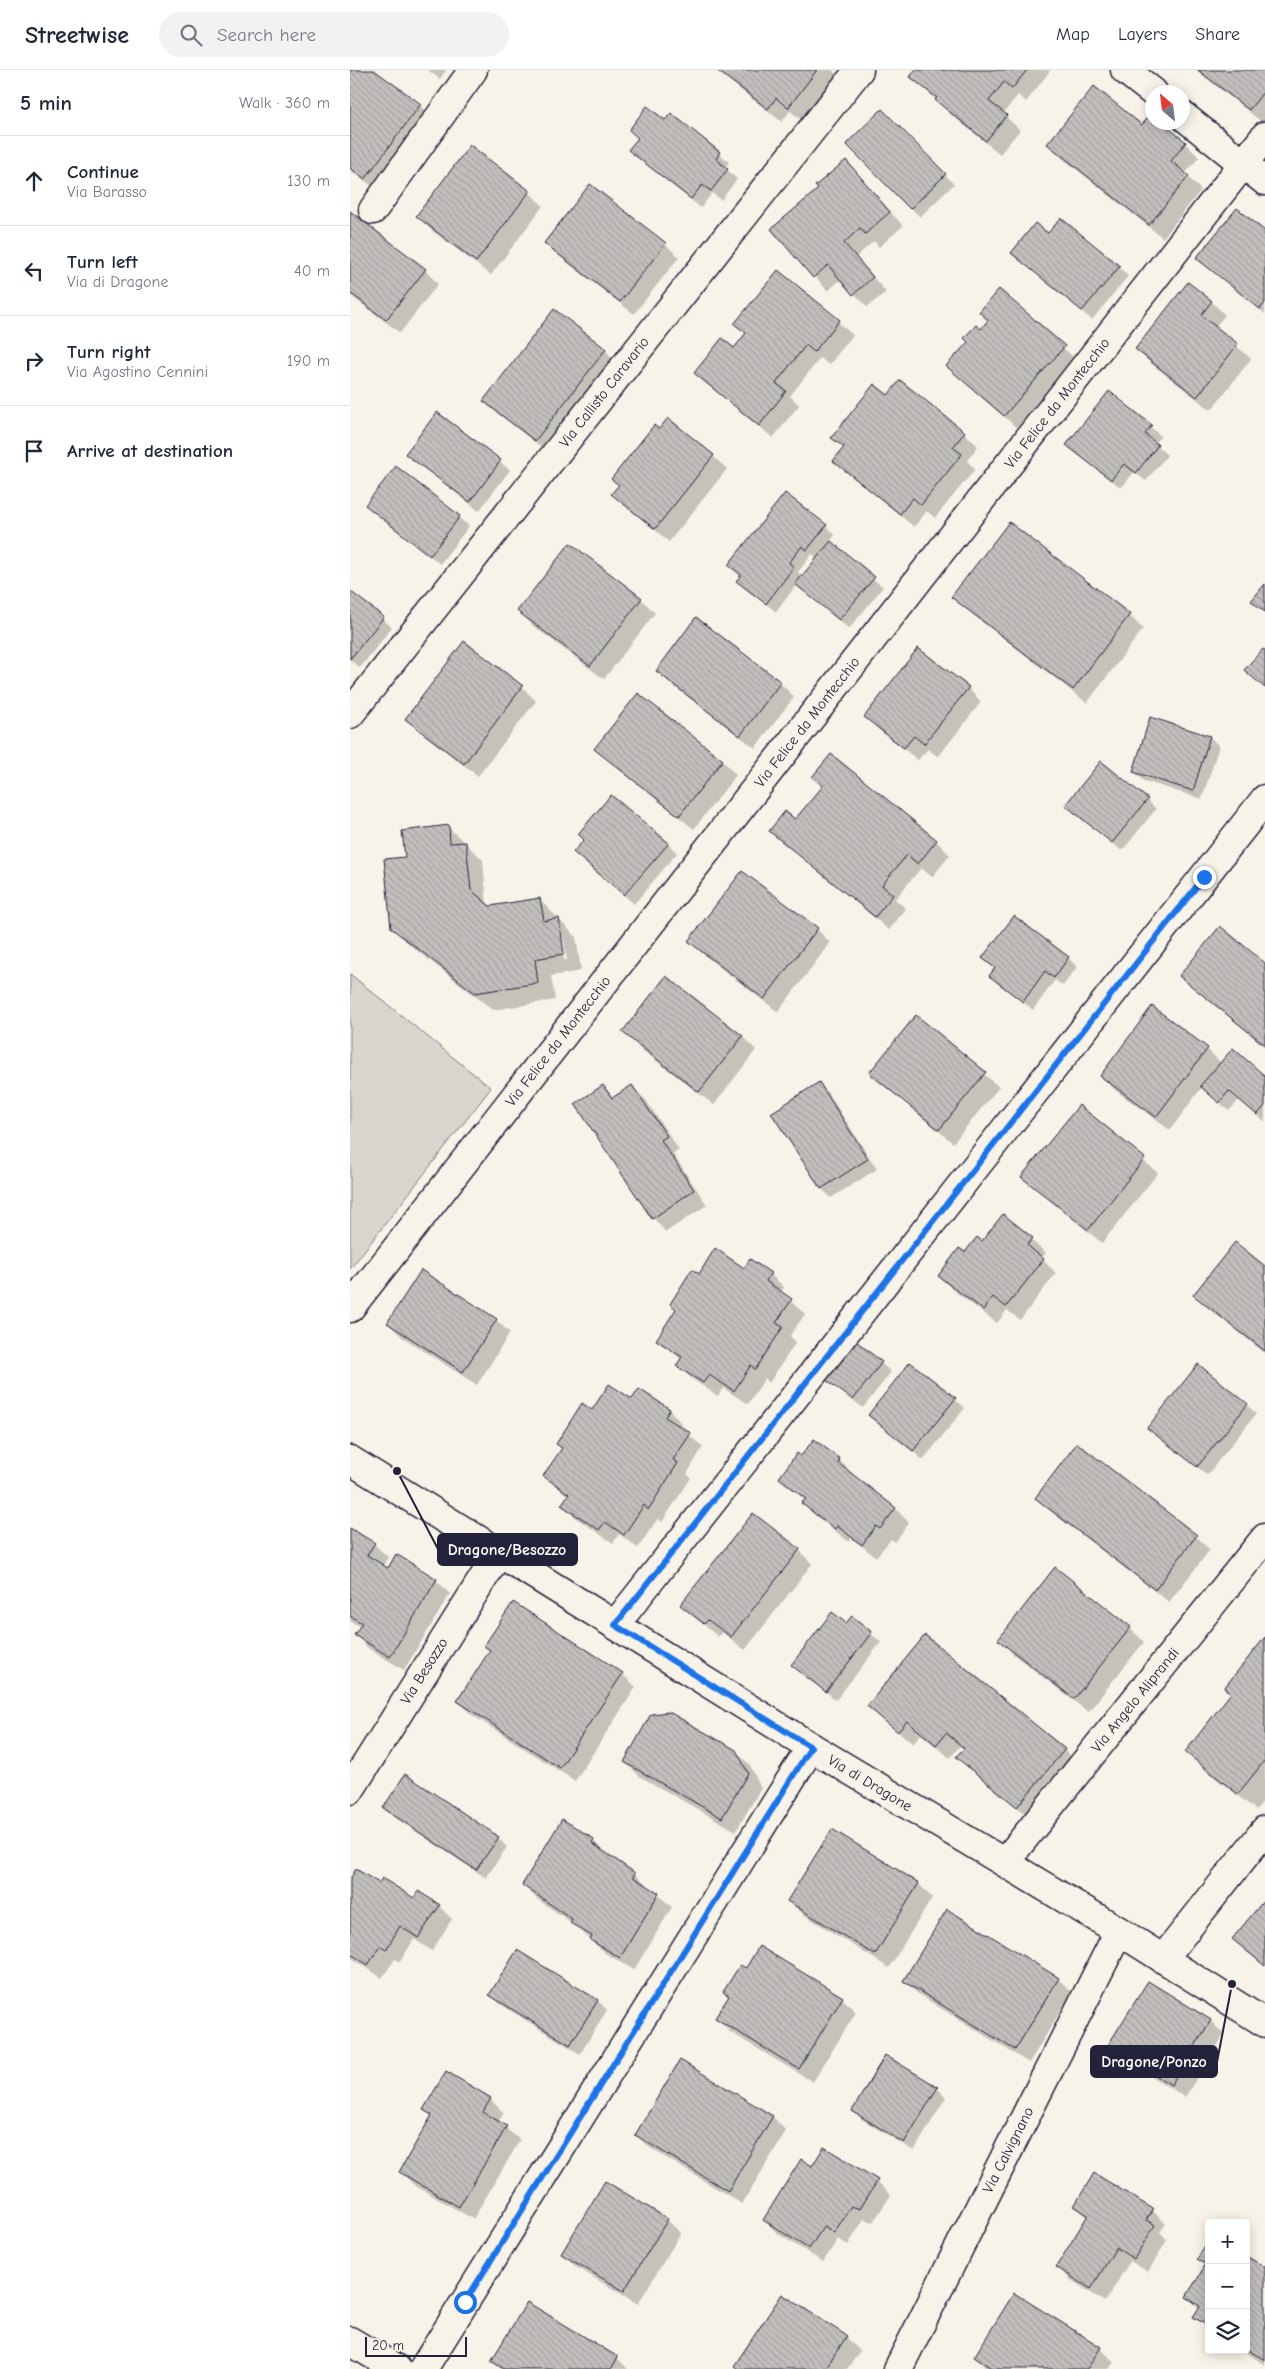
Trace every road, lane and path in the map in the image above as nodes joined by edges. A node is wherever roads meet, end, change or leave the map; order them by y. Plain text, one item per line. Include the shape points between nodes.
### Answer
1 (473, 70) edge
2 (859, 70) edge
3 (1125, 70) edge
4 (1145, 86) edge
5 (1190, 121) edge
6 (1265, 136) edge
7 (1244, 163) junction
8 (1265, 181) edge
9 (373, 210) dead end
10 (350, 714) edge
11 (1265, 799) edge
12 (350, 1308) edge
13 (350, 1460) edge
14 (1265, 1538) edge
15 (499, 1553) junction
16 (615, 1625) junction
17 (811, 1747) junction
18 (350, 1790) edge
19 (1265, 1830) edge
20 (1005, 1862) junction
21 (1118, 1931) junction
22 (1163, 1959) junction
23 (1265, 2022) edge
24 (350, 2341) edge
25 (397, 2369) edge
26 (423, 2369) edge
27 (898, 2369) edge

1 - 9 street
2 - 10 street, Via Callisto Caravario
3 - 4 street
5 - 7 street
6 - 7 street, Via Felice da Montecchio
7 - 8 street
7 - 12 street, Via Felice da Montecchio
11 - 16 street
13 - 15 street, Via di Dragone
14 - 20 street, Via Angelo Aliprandi
15 - 16 street, Via di Dragone
15 - 18 street, Via Besozzo
16 - 17 street, Via di Dragone
17 - 20 street, Via di Dragone
17 - 26 street
19 - 22 street
20 - 21 street, Via di Dragone
21 - 22 street, Via di Dragone
21 - 27 street, Via Calvignano
22 - 23 street, Via di Dragone
24 - 25 street

